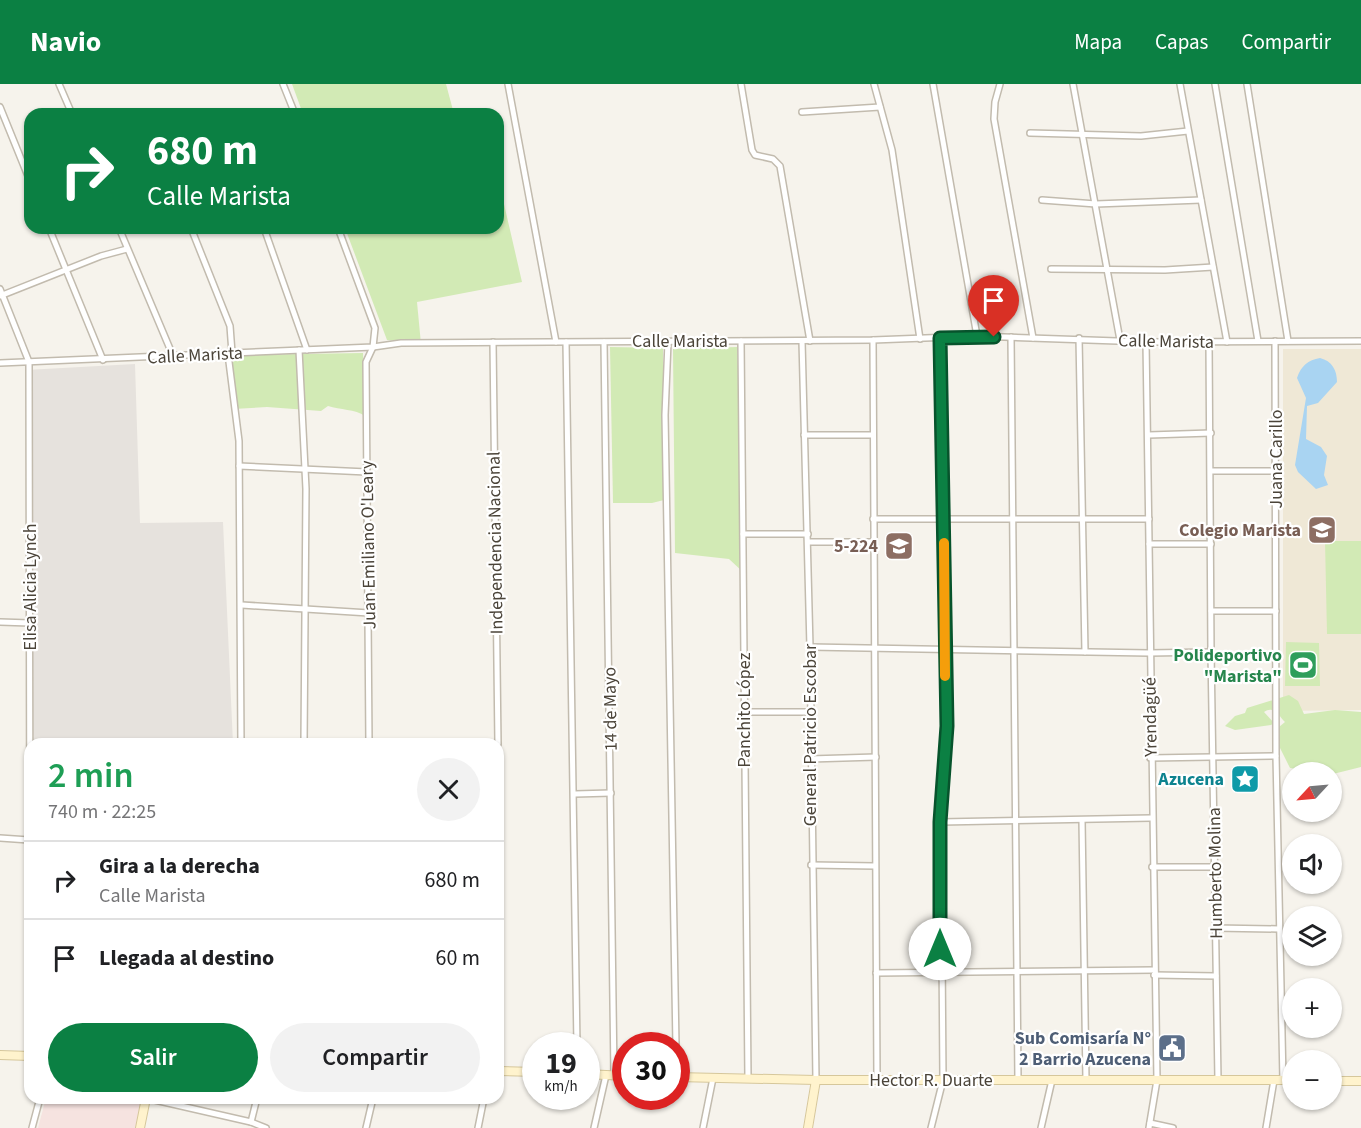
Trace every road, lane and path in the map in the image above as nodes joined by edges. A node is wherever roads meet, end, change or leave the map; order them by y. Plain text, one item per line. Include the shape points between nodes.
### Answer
1 (60, 84) edge
2 (283, 84) edge
3 (508, 84) edge
4 (741, 84) edge
5 (874, 84) edge
6 (933, 84) edge
7 (1000, 84) edge
8 (1073, 84) edge
9 (1182, 84) edge
10 (1215, 84) edge
11 (1247, 84) edge
12 (0, 107) edge
13 (880, 107) junction
14 (70, 108) edge
15 (291, 108) edge
16 (802, 112) dead end
17 (1188, 131) junction
18 (1030, 133) dead end
19 (1082, 135) junction
20 (24, 166) edge
21 (1042, 200) dead end
22 (1201, 200) junction
23 (1096, 204) junction
24 (52, 234) edge
25 (121, 234) edge
26 (192, 234) edge
27 (266, 234) edge
28 (340, 234) edge
29 (127, 249) junction
30 (1213, 267) junction
31 (1107, 268) junction
32 (1051, 269) dead end
33 (67, 271) junction
34 (0, 289) edge
35 (2, 296) edge
36 (977, 336) junction
37 (940, 338) junction
38 (1011, 338) junction
39 (1033, 338) junction
40 (1079, 338) junction
41 (920, 339) junction
42 (873, 340) junction
43 (1120, 340) junction
44 (741, 341) junction
45 (802, 341) junction
46 (810, 341) junction
47 (1258, 341) junction
48 (1275, 341) junction
49 (1288, 341) junction
50 (1361, 341) edge
51 (493, 342) junction
52 (556, 342) junction
53 (566, 342) junction
54 (604, 342) junction
55 (668, 342) junction
56 (1146, 342) junction
57 (1209, 342) junction
58 (1227, 342) junction
59 (373, 347) junction
60 (299, 350) junction
61 (307, 350) junction
62 (230, 354) junction
63 (173, 356) junction
64 (103, 360) junction
65 (29, 362) junction
66 (0, 363) edge
67 (1211, 433) junction
68 (804, 435) junction
69 (873, 435) junction
70 (1149, 435) junction
71 (239, 466) junction
72 (305, 470) junction
73 (1212, 471) junction
74 (1276, 471) junction
75 (367, 472) junction
76 (944, 518) junction
77 (873, 519) junction
78 (1012, 519) junction
79 (1149, 519) junction
80 (1082, 520) junction
81 (743, 534) junction
82 (808, 534) junction
83 (808, 542) junction
84 (874, 542) junction
85 (1149, 544) junction
86 (1211, 544) junction
87 (242, 605) junction
88 (303, 609) junction
89 (1211, 611) junction
90 (1276, 611) junction
91 (369, 613) junction
92 (0, 622) edge
93 (30, 623) junction
94 (810, 647) junction
95 (876, 648) junction
96 (944, 649) junction
97 (1014, 650) junction
98 (1085, 652) junction
99 (1211, 652) junction
100 (1149, 653) junction
101 (744, 712) junction
102 (809, 712) junction
103 (29, 738) edge
104 (241, 738) edge
105 (304, 738) edge
106 (369, 738) edge
107 (498, 738) edge
108 (1276, 756) junction
109 (876, 757) junction
110 (1213, 757) junction
111 (1150, 758) junction
112 (810, 759) junction
113 (611, 793) junction
114 (575, 794) junction
115 (1151, 818) junction
116 (1082, 820) junction
117 (1015, 821) junction
118 (940, 822) junction
119 (0, 838) edge
120 (24, 840) edge
121 (811, 865) junction
122 (875, 866) junction
123 (1152, 867) junction
124 (1214, 867) junction
125 (1215, 928) junction
126 (1279, 929) junction
127 (940, 970) junction
128 (1016, 970) junction
129 (1084, 970) junction
130 (876, 973) junction
131 (1154, 973) junction
132 (1216, 976) junction
133 (577, 1032) edge
134 (676, 1032) edge
135 (0, 1055) edge
136 (24, 1056) edge
137 (504, 1071) edge
138 (522, 1072) edge
139 (600, 1075) edge
140 (610, 1075) junction
141 (690, 1077) edge
142 (713, 1078) junction
143 (748, 1079) junction
144 (816, 1080) junction
145 (877, 1080) junction
146 (943, 1080) junction
147 (1018, 1080) junction
148 (1052, 1080) junction
149 (1086, 1080) junction
150 (1157, 1080) junction
151 (1218, 1080) junction
152 (1279, 1080) junction
153 (1342, 1080) edge
154 (1361, 1081) edge
155 (38, 1104) edge
156 (145, 1104) edge
157 (172, 1104) edge
158 (256, 1104) edge
159 (372, 1104) edge
160 (483, 1104) edge
161 (251, 1122) junction
162 (1149, 1126) edge
163 (32, 1128) edge
164 (140, 1128) edge
165 (266, 1128) edge
166 (366, 1128) edge
167 (478, 1128) edge
168 (594, 1128) edge
169 (703, 1128) edge
170 (808, 1128) edge
171 (931, 1128) edge
172 (1041, 1128) edge
173 (1173, 1128) edge
174 (1266, 1128) edge

1 - 14 street
2 - 15 street
3 - 52 street
4 - 46 street via 752,150 780,166
5 - 13 street
6 - 36 street
7 - 39 street via 994,118
8 - 19 street
9 - 17 street
10 - 47 street
11 - 49 street
12 - 20 street
13 - 16 street
13 - 41 street via 892,150
17 - 19 street via 1141,136
17 - 22 street
18 - 19 street
19 - 23 street
21 - 23 street
22 - 23 street
22 - 30 street
23 - 31 street
24 - 33 street
25 - 29 street
26 - 62 street via 230,326
27 - 61 street
28 - 59 street, Juan Emiliano O'Leary via 375,328
29 - 33 street
29 - 63 street
30 - 31 street
30 - 58 street
31 - 32 street
31 - 43 street
33 - 35 street
33 - 64 street
34 - 35 street, Elisa Alicia Lynch
35 - 65 street, Elisa Alicia Lynch
36 - 37 street, Calle Marista
36 - 38 street, Calle Marista
37 - 41 street, Calle Marista
37 - 76 street
38 - 39 street, Calle Marista
38 - 78 street
39 - 40 street, Calle Marista
40 - 43 street, Calle Marista
40 - 80 street
41 - 42 street, Calle Marista
42 - 46 street, Calle Marista
42 - 69 street
43 - 56 street, Calle Marista
44 - 45 street, Calle Marista
44 - 55 street, Calle Marista
44 - 81 street, Panchito López
45 - 46 street, Calle Marista
45 - 68 street, General Patricio Escobar
47 - 48 street, Calle Marista
47 - 58 street, Calle Marista
48 - 49 street, Calle Marista
48 - 74 street, Juana Carillo
49 - 50 street, Calle Marista
51 - 52 street, Calle Marista
51 - 59 street, Calle Marista
51 - 107 street, Independencia Nacional
52 - 53 street, Calle Marista
53 - 54 street, Calle Marista
53 - 114 street
54 - 55 street, Calle Marista
54 - 113 street, 14 de Mayo
55 - 134 street via 665,415
56 - 57 street, Calle Marista
56 - 70 street, Yrendagüé
57 - 58 street, Calle Marista
57 - 67 street, Humberto Molina
59 - 61 street, Calle Marista
59 - 75 street, Juan Emiliano O'Leary via 366,362
60 - 61 street, Calle Marista
60 - 62 street, Calle Marista
60 - 72 street
62 - 63 street, Calle Marista
62 - 71 street
63 - 64 street, Calle Marista
64 - 65 street, Calle Marista
65 - 66 street, Calle Marista
65 - 93 street, Elisa Alicia Lynch
67 - 70 street
67 - 73 street, Humberto Molina
68 - 69 street
68 - 82 street, General Patricio Escobar
69 - 77 street
70 - 79 street, Yrendagüé
71 - 72 street
71 - 87 street
72 - 75 street
72 - 88 street
73 - 74 street
73 - 86 street, Humberto Molina
74 - 90 street, Juana Carillo
75 - 91 street, Juan Emiliano O'Leary
76 - 77 street
76 - 78 street
76 - 96 street
77 - 84 street
78 - 80 street
78 - 97 street
79 - 80 street
79 - 85 street, Yrendagüé
80 - 98 street
81 - 82 street
81 - 101 street, Panchito López
82 - 83 street, General Patricio Escobar
83 - 84 street
83 - 94 street, General Patricio Escobar
84 - 95 street
85 - 86 street
85 - 100 street, Yrendagüé
86 - 89 street, Humberto Molina
87 - 88 street
87 - 104 street
88 - 91 street
88 - 105 street
89 - 90 street
89 - 99 street, Humberto Molina
90 - 108 street, Juana Carillo
91 - 106 street, Juan Emiliano O'Leary
92 - 93 street
93 - 103 street, Elisa Alicia Lynch
94 - 95 street
94 - 102 street, General Patricio Escobar
95 - 96 street
95 - 109 street
96 - 97 street
96 - 118 street via 947,726
97 - 98 street
97 - 117 street
98 - 100 street
99 - 100 street
99 - 110 street, Humberto Molina
100 - 111 street, Yrendagüé
101 - 102 street
101 - 143 street, Panchito López
102 - 112 street, General Patricio Escobar
108 - 110 street
108 - 126 street, Juana Carillo
109 - 112 street
109 - 122 street
110 - 111 street
110 - 124 street, Humberto Molina
111 - 115 street, Yrendagüé
112 - 121 street, General Patricio Escobar
113 - 114 street
113 - 140 street, 14 de Mayo
114 - 133 street
115 - 116 street
115 - 123 street, Yrendagüé
116 - 117 street
116 - 129 street
117 - 118 street
117 - 128 street
118 - 127 street
119 - 120 street
121 - 122 street
121 - 144 street, General Patricio Escobar
122 - 130 street
123 - 124 street
123 - 131 street, Yrendagüé
124 - 125 street, Humberto Molina
125 - 126 street
125 - 132 street, Humberto Molina
126 - 152 street, Juana Carillo
127 - 128 street
127 - 130 street
127 - 146 street
128 - 129 street
128 - 147 street
129 - 131 street
129 - 149 street
130 - 145 street
131 - 132 street
131 - 150 street, Yrendagüé
132 - 151 street, Humberto Molina
135 - 136 street
137 - 138 street
139 - 140 street
140 - 168 street, 14 de Mayo
141 - 142 street, Hector R. Duarte
142 - 143 street, Hector R. Duarte
142 - 169 street
143 - 144 street, Hector R. Duarte
144 - 145 street, Hector R. Duarte
144 - 170 street, General Patricio Escobar
145 - 146 street, Hector R. Duarte
146 - 147 street, Hector R. Duarte
146 - 171 street
147 - 148 street, Hector R. Duarte
148 - 149 street, Hector R. Duarte
148 - 172 street
149 - 150 street, Hector R. Duarte
150 - 151 street, Hector R. Duarte
150 - 162 street, Yrendagüé
151 - 152 street, Hector R. Duarte
152 - 174 street, Juana Carillo
153 - 154 street
155 - 163 street
156 - 164 street
157 - 161 street
158 - 161 street
159 - 166 street
160 - 167 street
161 - 165 street
162 - 173 street

